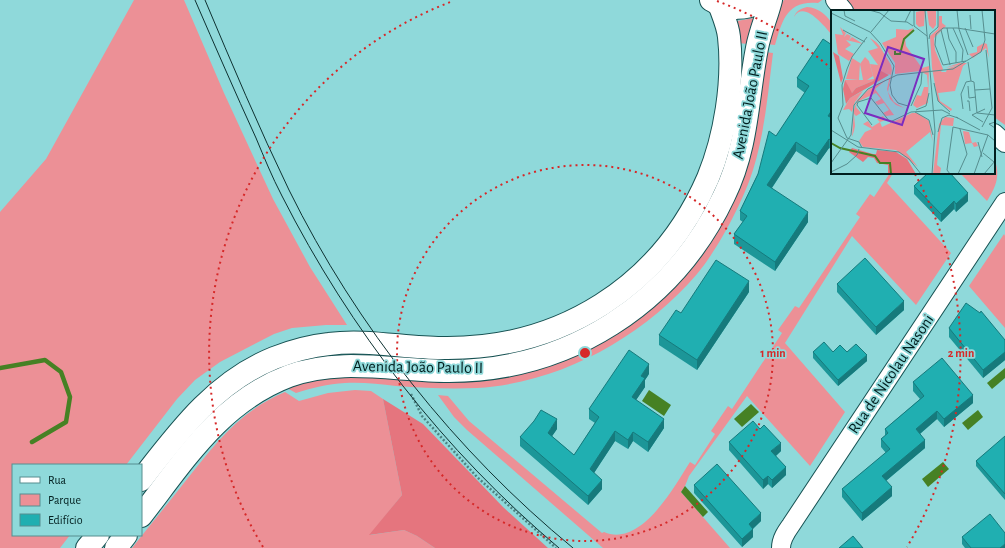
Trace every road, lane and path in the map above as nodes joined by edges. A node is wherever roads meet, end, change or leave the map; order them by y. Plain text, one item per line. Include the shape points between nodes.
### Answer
1 (764, 0) edge
2 (771, 0) edge
3 (835, 0) edge
4 (715, 2) edge
5 (843, 10) edge
6 (995, 134) edge
7 (1005, 144) edge
8 (1005, 202) edge
9 (412, 394) dead end
10 (142, 479) edge
11 (142, 515) edge
12 (97, 536) edge
13 (125, 536) edge
14 (87, 548) edge
15 (116, 548) edge
16 (556, 548) edge
17 (781, 548) edge

1 - 4 main road via 745,8 732,8
2 - 11 main road, Avenida João Paulo II via 757,48 742,147 733,175 717,210 699,240 672,274 646,299 622,318 595,334 552,354 522,363 496,368 449,371 359,365 333,366 279,380 241,401 216,423
3 - 5 street
4 - 10 main road, Avenida João Paulo II via 724,16 729,37 730,81 724,126 716,157 702,192 686,219 656,258 636,278 579,318 549,331 507,343 459,348 330,344 274,358 241,374 213,396 180,430
6 - 7 street
8 - 17 street, Rua de Nicolau Nasoni via 791,525 784,536
9 - 16 path via 422,416 477,477
12 - 14 main road
13 - 15 main road

